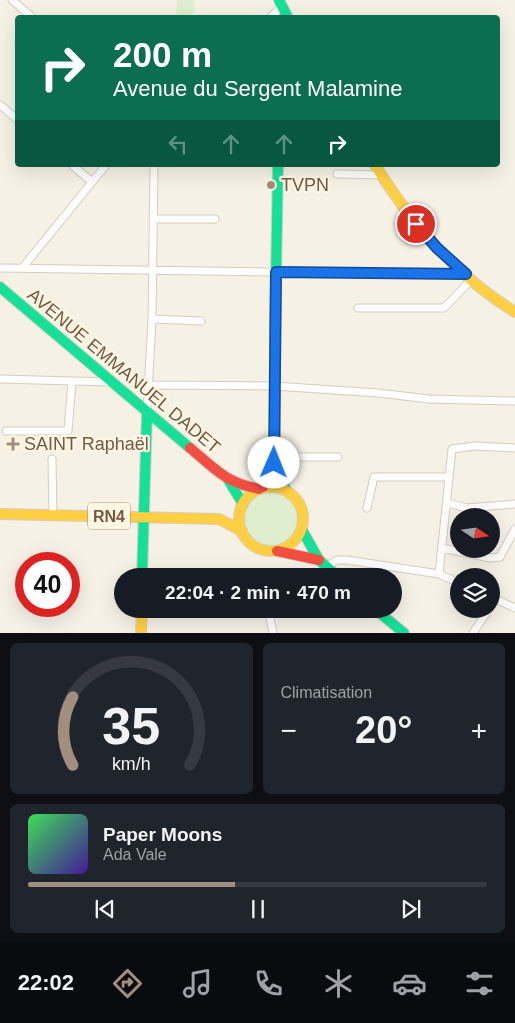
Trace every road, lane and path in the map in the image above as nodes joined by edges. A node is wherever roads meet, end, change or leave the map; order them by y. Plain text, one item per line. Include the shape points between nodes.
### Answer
1 (12, 0) edge
2 (30, 15) edge
3 (0, 105) edge
4 (15, 118) edge
5 (74, 167) edge
6 (104, 167) edge
7 (154, 167) edge
8 (278, 167) edge
9 (376, 167) edge
10 (337, 174) dead end
11 (381, 175) junction
12 (92, 182) junction
13 (153, 219) junction
14 (215, 219) dead end
15 (23, 267) junction
16 (0, 268) edge
17 (153, 270) junction
18 (276, 272) junction
19 (468, 277) junction
20 (0, 287) edge
21 (358, 308) dead end
22 (515, 312) edge
23 (152, 318) junction
24 (201, 321) dead end
25 (0, 379) edge
26 (72, 382) junction
27 (110, 382) junction
28 (150, 385) junction
29 (274, 386) junction
30 (515, 401) edge
31 (147, 413) junction
32 (6, 431) dead end
33 (515, 448) edge
34 (338, 457) dead end
35 (52, 459) dead end
36 (274, 460) junction
37 (449, 477) junction
38 (228, 480) junction
39 (261, 488) junction
40 (286, 490) junction
41 (447, 503) junction
42 (515, 504) edge
43 (242, 506) junction
44 (367, 508) dead end
45 (0, 514) edge
46 (53, 516) junction
47 (142, 517) junction
48 (219, 519) junction
49 (515, 529) edge
50 (302, 530) junction
51 (242, 531) junction
52 (442, 548) junction
53 (277, 551) junction
54 (322, 564) junction
55 (142, 568) edge
56 (327, 568) edge
57 (439, 574) junction
58 (450, 578) edge
59 (500, 605) edge
60 (515, 608) edge
61 (142, 618) edge
62 (270, 618) edge
63 (386, 618) edge
64 (482, 618) edge
65 (141, 633) edge
66 (273, 633) edge
67 (404, 633) edge
68 (472, 633) edge

1 - 2 street
3 - 4 street
5 - 12 street
6 - 12 street
7 - 13 street
8 - 18 main road
9 - 11 main road
10 - 11 street
11 - 19 main road via 423,233
12 - 15 street
13 - 14 street
13 - 17 street
15 - 16 street
15 - 17 street
17 - 18 street
17 - 23 street
18 - 19 street
18 - 29 main road
19 - 21 street via 444,308
19 - 22 main road
20 - 27 main road, AVENUE EMMANUEL DADET
23 - 24 street
23 - 28 street
25 - 26 street
26 - 27 street
26 - 32 street via 68,431
27 - 31 main road, AVENUE EMMANUEL DADET
28 - 29 street
28 - 31 street
29 - 30 street via 429,399
29 - 36 main road
31 - 38 main road, AVENUE EMMANUEL DADET
31 - 47 main road
33 - 37 street via 455,447 451,452
34 - 36 street
35 - 46 street
36 - 39 main road
36 - 40 main road
37 - 41 street
37 - 44 street via 374,477
38 - 39 main road, AVENUE EMMANUEL DADET via 242,486
38 - 43 main road, AVENUE EMMANUEL DADET
39 - 40 main road via 271,486
39 - 43 main road, RN4 via 252,492
40 - 50 main road, RN4 via 302,507
41 - 42 street via 468,508
41 - 52 street
43 - 48 main road, RN4
43 - 51 main road via 239,520
45 - 46 main road, RN4
46 - 47 main road, RN4
47 - 48 main road, RN4
47 - 55 main road
48 - 51 main road, RN4
49 - 52 street via 500,557 490,558
50 - 53 main road via 288,547
50 - 54 main road, RN4
51 - 53 main road, RN4 via 256,547
52 - 57 street
53 - 54 main road, RN4
54 - 56 main road, RN4
54 - 57 street via 347,560
57 - 58 street
59 - 60 street
61 - 65 main road
62 - 66 street
63 - 67 main road
64 - 68 street

